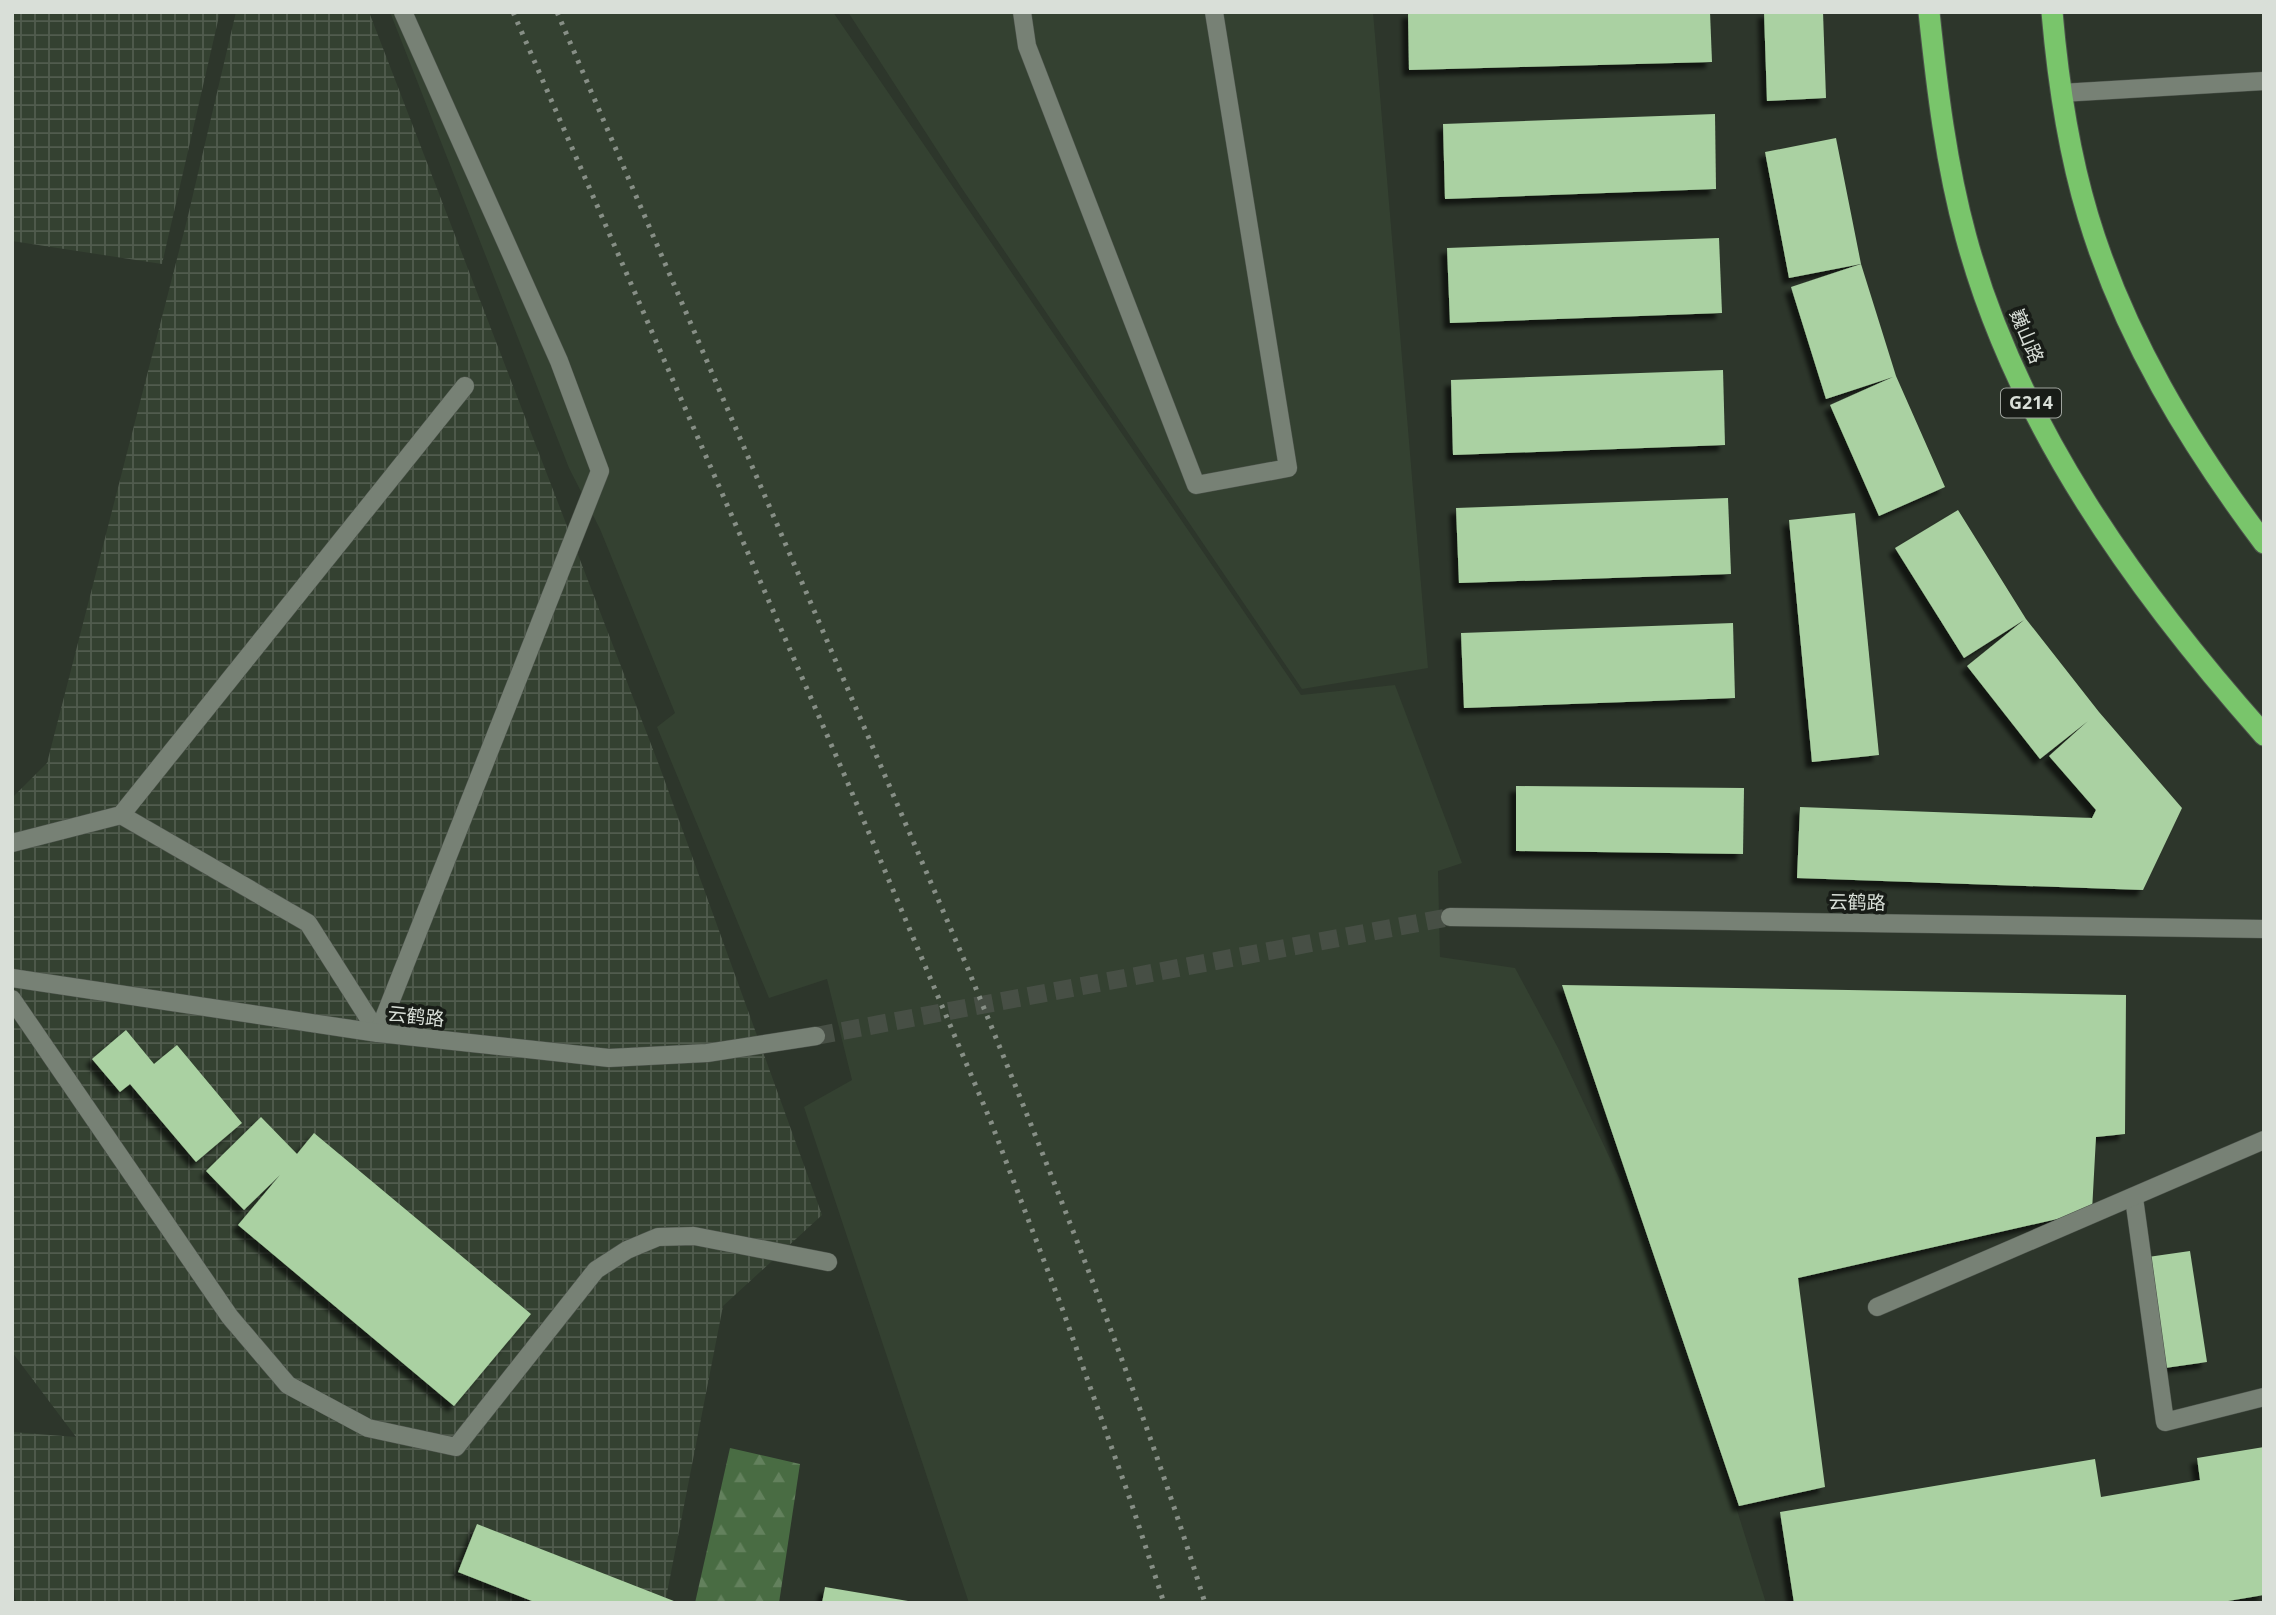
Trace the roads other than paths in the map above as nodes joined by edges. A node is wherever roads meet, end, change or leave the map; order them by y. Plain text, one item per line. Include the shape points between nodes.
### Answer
1 (403, 12) edge
2 (1022, 12) edge
3 (1214, 12) edge
4 (1929, 12) edge
5 (2052, 12) edge
6 (2264, 81) edge
7 (2062, 93) junction
8 (465, 386) dead end
9 (2264, 543) edge
10 (2264, 735) edge
11 (121, 815) junction
12 (12, 843) edge
13 (1450, 917) tunnel mouth
14 (2264, 929) edge
15 (12, 978) edge
16 (12, 999) edge
17 (379, 1033) junction
18 (816, 1037) tunnel mouth
19 (2264, 1140) edge
20 (2134, 1198) junction
21 (828, 1262) dead end
22 (1877, 1307) dead end
23 (2264, 1397) edge

1 - 17 street via 559,361 600,471
2 - 3 street via 1027,46 1196,485 1288,468
4 - 10 highway, 巍山路 / G214 via 1942,124 1967,240 1989,307 2030,401 2125,561 2205,667
5 - 7 highway
6 - 7 street
7 - 9 highway via 2088,218 2134,336 2193,442
8 - 11 street
11 - 12 street
11 - 17 street via 308,923
13 - 14 street, 云鹤路
15 - 17 street, 云鹤路
16 - 21 street via 230,1317 288,1385 368,1428 456,1447 596,1270 658,1237 694,1236
17 - 18 street, 云鹤路 via 609,1058 707,1053
19 - 20 street
20 - 22 street
20 - 23 street via 2165,1422

